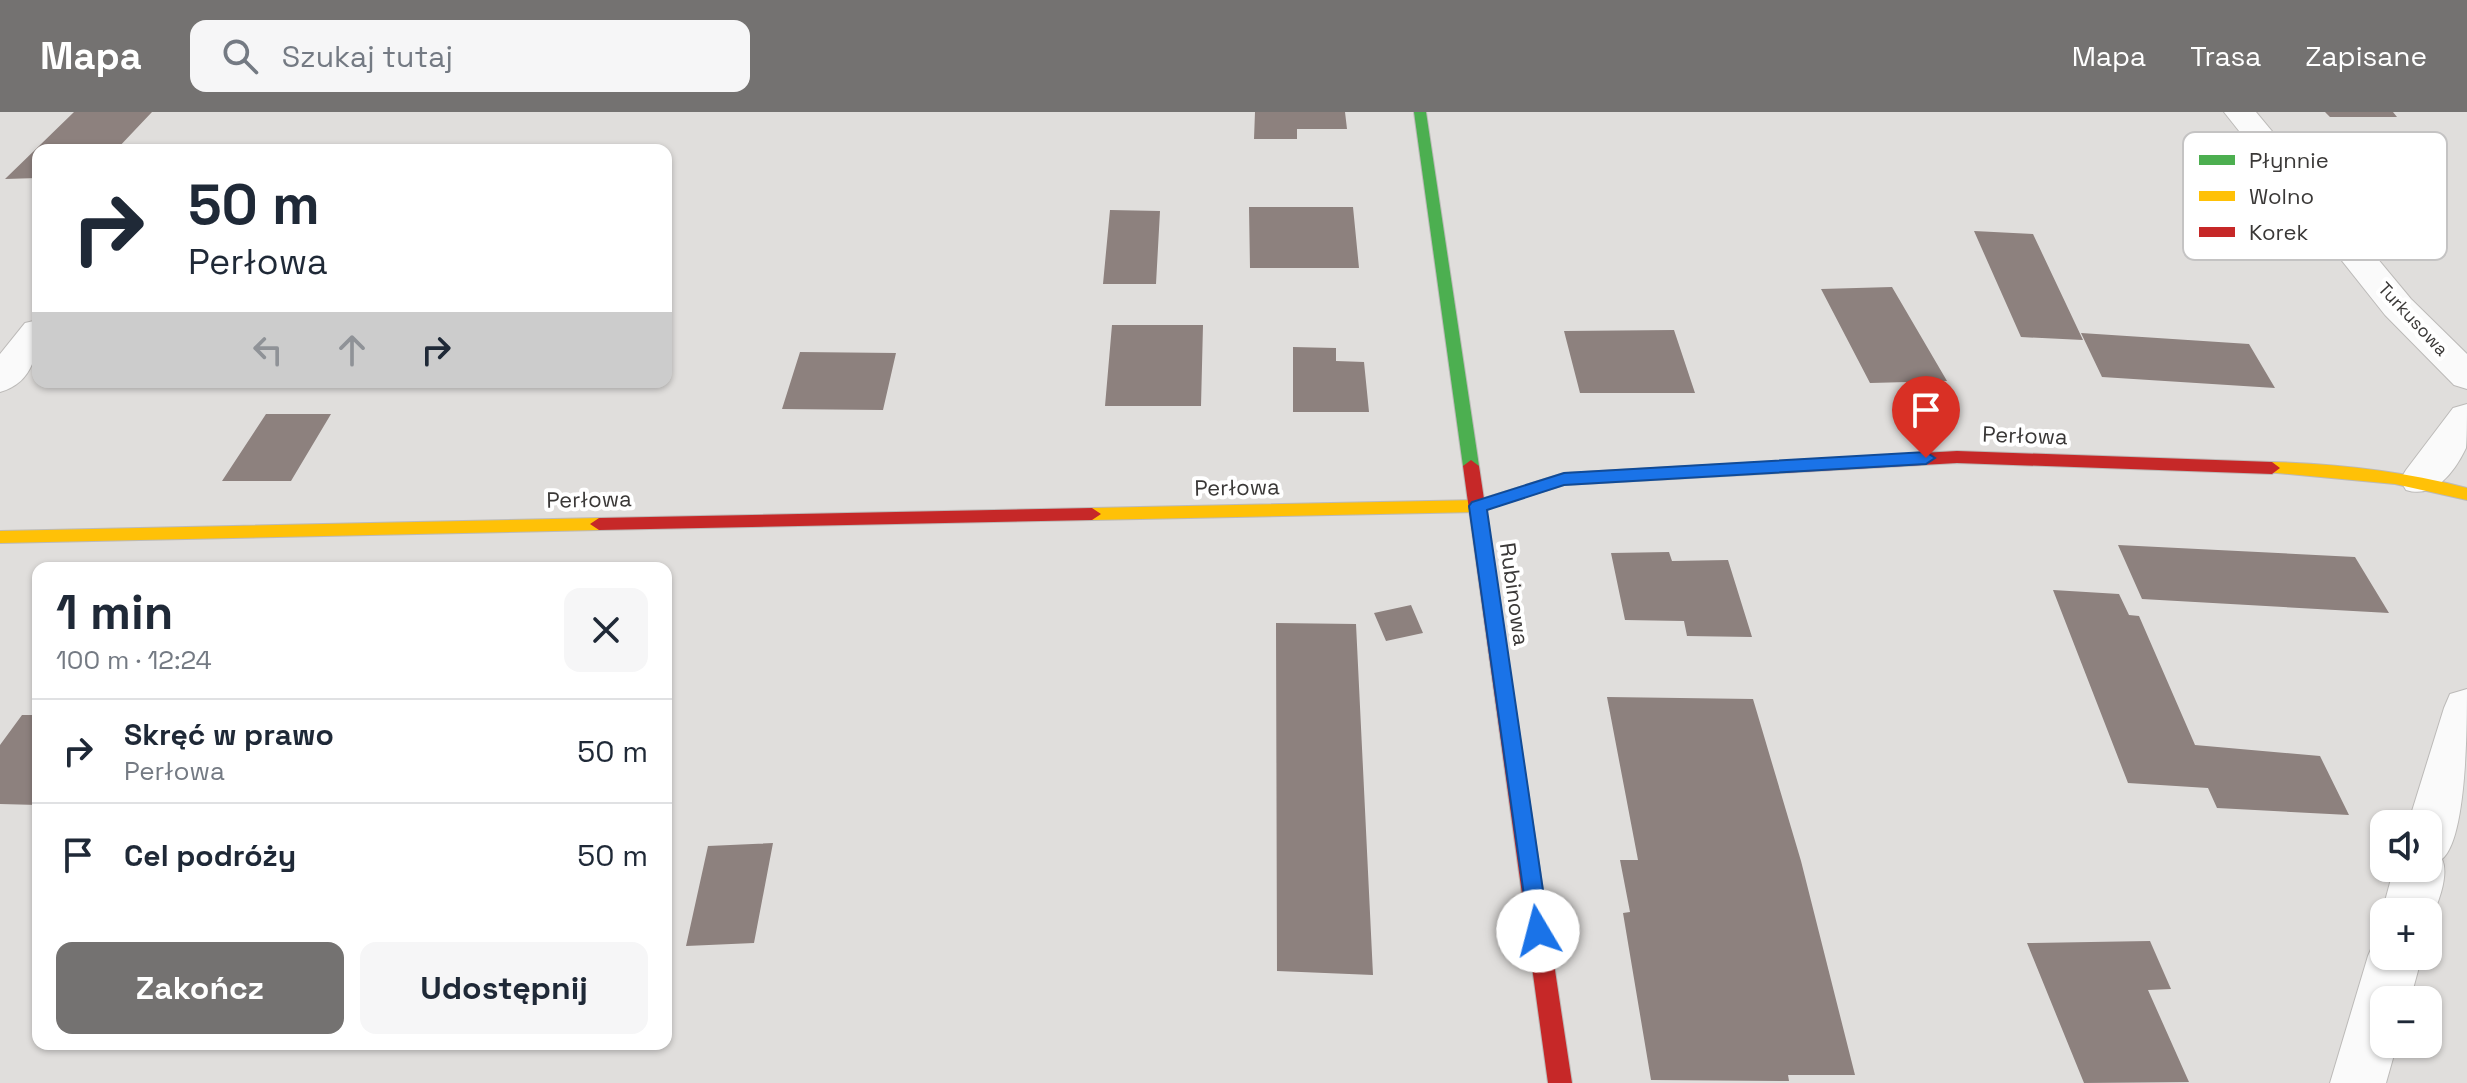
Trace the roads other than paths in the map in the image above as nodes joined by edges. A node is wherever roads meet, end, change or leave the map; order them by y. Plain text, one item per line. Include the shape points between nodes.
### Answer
1 (1420, 112) edge
2 (2240, 112) edge
3 (2256, 132) edge
4 (2360, 260) edge
5 (32, 339) edge
6 (2467, 376) edge
7 (0, 379) edge
8 (2467, 418) edge
9 (2420, 480) junction
10 (2467, 494) edge
11 (1478, 506) junction
12 (0, 537) edge
13 (2467, 708) edge
14 (2437, 810) edge
15 (2391, 970) edge
16 (1560, 1083) edge
17 (2358, 1083) edge

1 - 11 street, Rubinowa
2 - 3 street, Turkusowa
4 - 6 street, Turkusowa
5 - 7 street
8 - 9 street
9 - 10 street, Perłowa
9 - 11 street, Perłowa via 2341,470 1957,457 1564,479
11 - 12 street, Perłowa
11 - 16 street, Rubinowa
13 - 14 street
15 - 17 street

